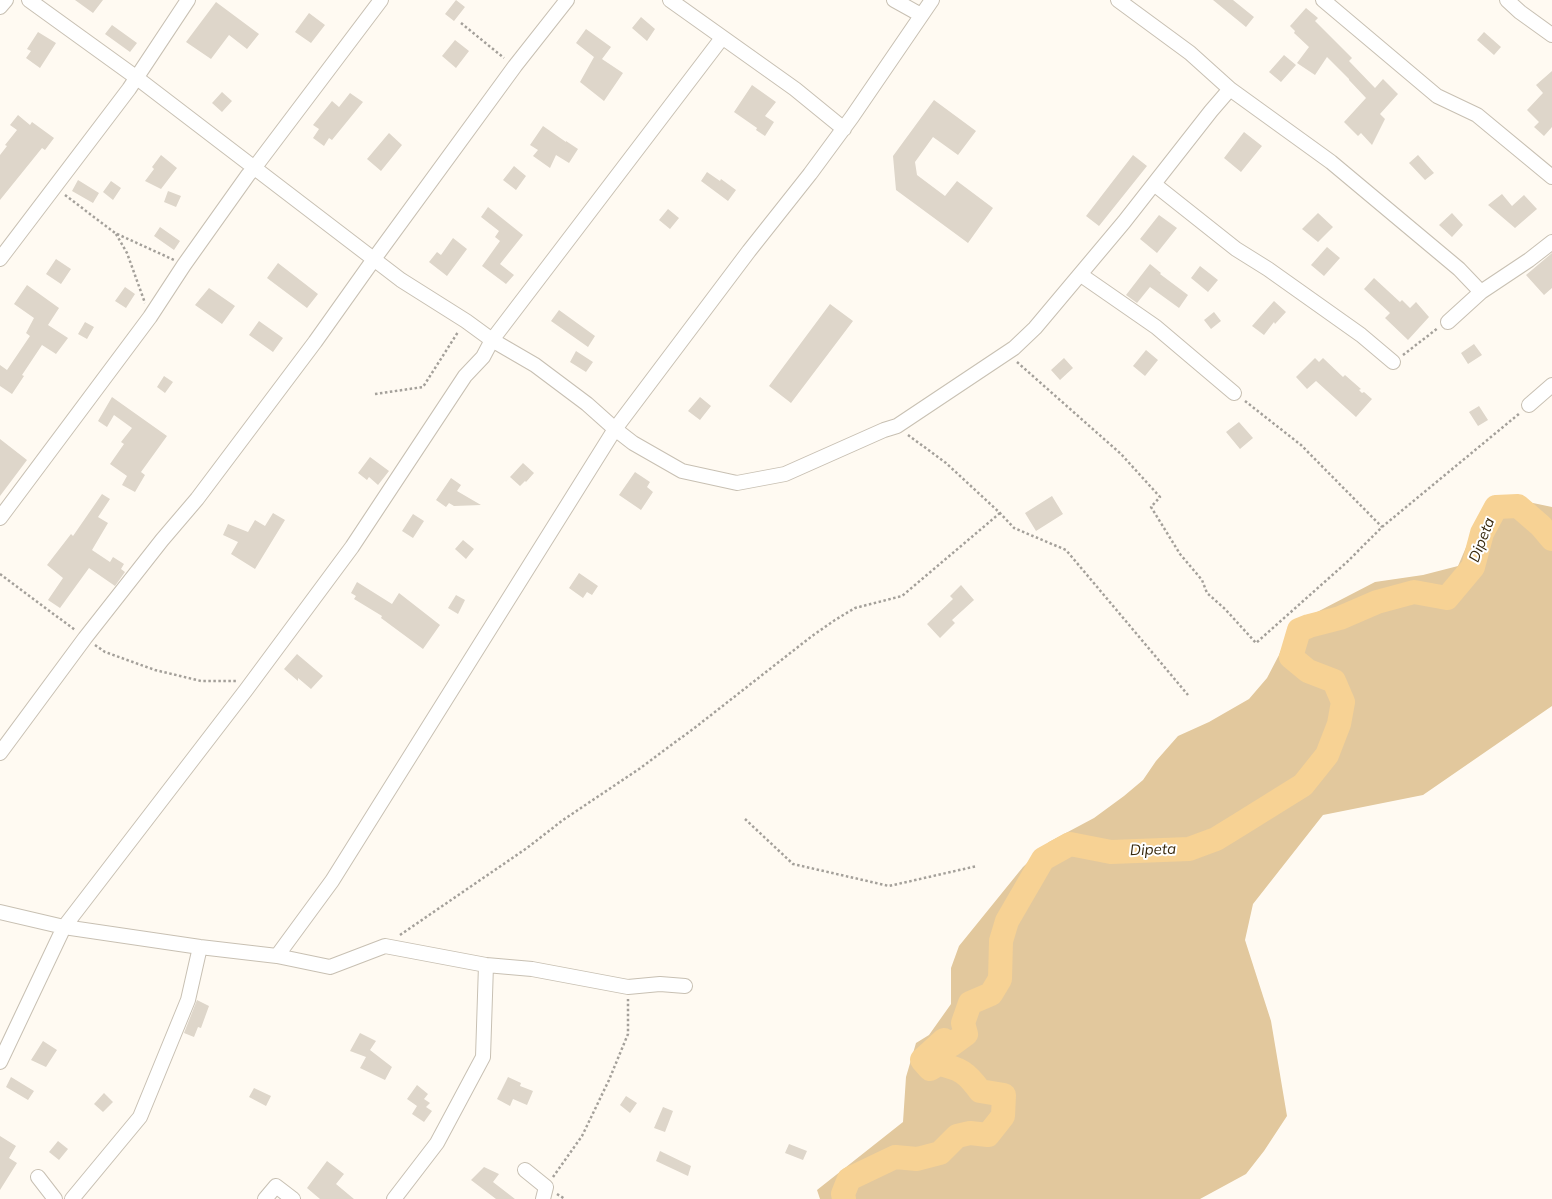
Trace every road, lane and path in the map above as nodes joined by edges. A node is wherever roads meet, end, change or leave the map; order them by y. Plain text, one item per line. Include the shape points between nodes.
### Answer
1 (6, 0) edge
2 (29, 0) edge
3 (188, 0) edge
4 (381, 0) edge
5 (567, 0) edge
6 (670, 0) edge
7 (894, 0) edge
8 (932, 0) edge
9 (1118, 0) edge
10 (1323, 0) edge
11 (1506, 0) edge
12 (0, 7) edge
13 (921, 15) junction
14 (460, 23) dead end
15 (1552, 35) edge
16 (722, 38) junction
17 (515, 66) junction
18 (136, 78) junction
19 (1230, 89) junction
20 (844, 128) junction
21 (255, 168) junction
22 (1552, 178) edge
23 (1154, 184) junction
24 (54, 187) junction
25 (115, 233) junction
26 (1552, 242) edge
27 (0, 259) edge
28 (374, 259) junction
29 (184, 265) junction
30 (1081, 275) junction
31 (1480, 292) junction
32 (150, 317) junction
33 (466, 321) junction
34 (1448, 322) joint
35 (492, 340) junction
36 (1006, 353) junction
37 (1393, 362) joint
38 (1552, 385) edge
39 (1234, 393) joint
40 (375, 394) dead end
41 (1529, 405) joint
42 (897, 426) junction
43 (615, 429) junction
44 (1000, 513) junction
45 (0, 518) edge
46 (1382, 527) junction
47 (0, 574) edge
48 (85, 638) junction
49 (254, 680) junction
50 (1188, 695) dead end
51 (0, 753) edge
52 (745, 819) dead end
53 (977, 866) dead end
54 (0, 912) edge
55 (64, 926) junction
56 (385, 946) junction
57 (200, 947) junction
58 (277, 956) junction
59 (486, 965) junction
60 (685, 986) dead end
61 (628, 988) junction
62 (0, 1062) edge
63 (525, 1170) dead end
64 (38, 1177) dead end
65 (544, 1193) edge
66 (55, 1199) edge
67 (72, 1199) edge
68 (265, 1199) edge
69 (293, 1199) edge
70 (394, 1199) edge

1 - 12 street
2 - 18 street
3 - 18 street
4 - 21 street
5 - 17 street
6 - 16 street
7 - 13 street
8 - 13 street
9 - 19 street via 1190,53
10 - 22 street via 1438,96 1477,115
11 - 15 street
13 - 20 street
14 - 17 path
16 - 20 street
16 - 35 street
17 - 28 street
18 - 21 street
18 - 24 street
19 - 23 street
19 - 31 street via 1332,162 1459,269
20 - 43 street
21 - 28 street
21 - 29 street
23 - 30 street
23 - 37 street via 1236,248 1361,335
24 - 25 path
24 - 27 street
25 - 29 path
25 - 32 path via 127,253
26 - 31 street
28 - 33 street
28 - 48 street via 197,499
29 - 32 street
30 - 36 street via 1035,328
30 - 39 street via 1156,328
31 - 34 street
32 - 45 street
33 - 35 street
33 - 40 path via 423,387
34 - 37 path
35 - 43 street via 535,365
35 - 49 street via 352,547
36 - 42 street
36 - 46 path via 1121,454 1160,497 1151,507 1180,554 1202,580 1207,593 1256,643
38 - 41 street
39 - 46 path via 1301,445
41 - 46 path
42 - 43 street via 785,474 737,483 682,471
42 - 44 path via 946,463
43 - 58 street via 332,881
44 - 50 path via 1014,528 1066,550
44 - 56 path via 902,596 855,608 835,620 639,769
47 - 48 path
48 - 49 path via 105,652 164,672 201,681
48 - 51 street
49 - 55 street
52 - 53 path via 793,864 889,886
54 - 55 street
55 - 57 street
55 - 62 street
56 - 58 street via 330,967
56 - 59 street
57 - 58 street
57 - 67 street via 188,1000 140,1117
59 - 61 street via 532,969
59 - 70 street via 483,1057 437,1143
60 - 61 street via 660,984
61 - 65 path via 628,1034 582,1136
63 - 65 street
64 - 66 street
68 - 69 street via 276,1186

